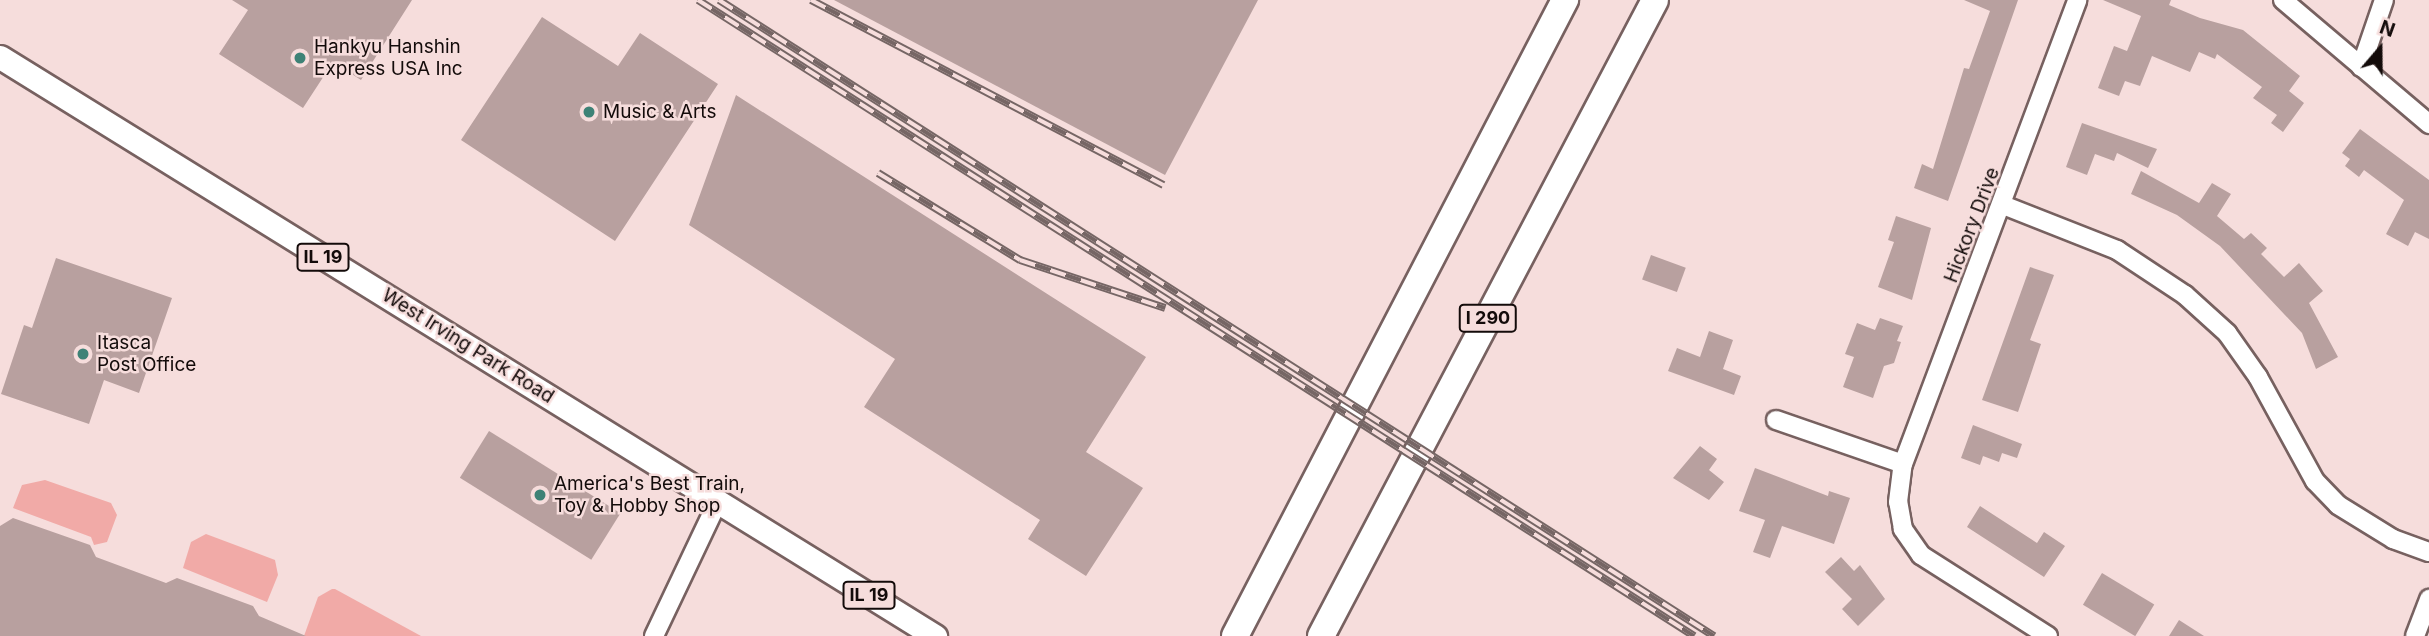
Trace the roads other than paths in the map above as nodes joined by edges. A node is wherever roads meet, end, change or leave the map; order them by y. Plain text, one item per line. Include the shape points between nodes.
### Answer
1 (1565, 0) edge
2 (1655, 0) edge
3 (2077, 0) edge
4 (2283, 0) edge
5 (2384, 0) edge
6 (0, 57) edge
7 (2361, 67) junction
8 (2429, 124) edge
9 (2003, 205) junction
10 (1776, 420) dead end
11 (1903, 464) junction
12 (718, 501) junction
13 (2429, 552) edge
14 (2429, 599) edge
15 (654, 636) edge
16 (935, 636) edge
17 (1235, 636) edge
18 (1321, 636) edge
19 (2048, 636) edge
20 (2415, 636) edge

1 - 17 highway
2 - 18 highway, I 290
3 - 9 street, Hickory Drive
4 - 7 street
5 - 7 street
6 - 12 main road, West Irving Park Road / IL 19
7 - 8 street
9 - 11 street, Hickory Drive
9 - 13 street via 2117,250 2185,295 2227,333 2258,377 2315,481 2338,505 2393,539
10 - 11 street
11 - 19 street, Hickory Drive via 1898,502 1910,541 1928,559
12 - 15 street
12 - 16 main road, West Irving Park Road / IL 19
14 - 20 street

